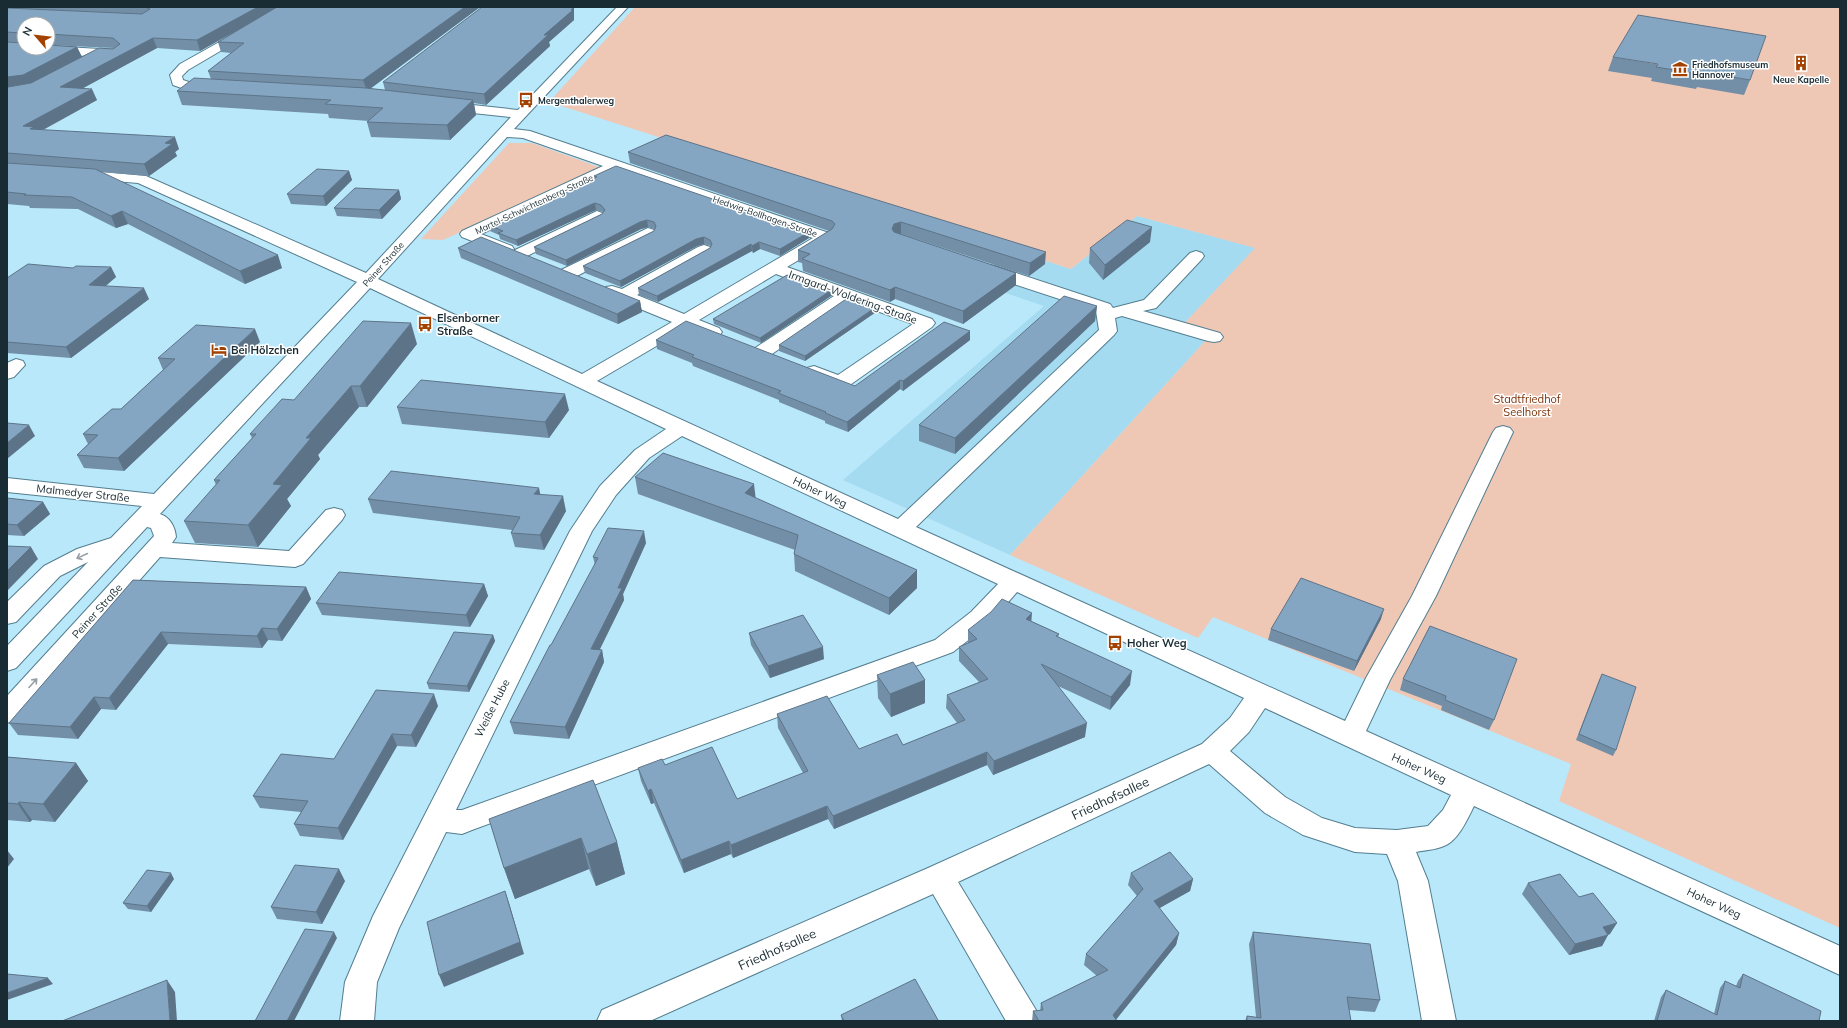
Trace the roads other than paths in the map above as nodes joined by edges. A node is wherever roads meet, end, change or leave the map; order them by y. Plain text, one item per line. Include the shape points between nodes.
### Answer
1 (290, 7) edge
2 (623, 7) edge
3 (8, 48) edge
4 (101, 53) junction
5 (118, 54) edge
6 (82, 63) edge
7 (226, 88) edge
8 (429, 104) edge
9 (522, 114) junction
10 (503, 133) junction
11 (616, 165) junction
12 (62, 173) edge
13 (598, 216) edge
14 (648, 233) edge
15 (704, 250) edge
16 (519, 254) junction
17 (1196, 256) dead end
18 (976, 265) edge
19 (554, 268) junction
20 (774, 268) junction
21 (367, 282) junction
22 (847, 295) junction
23 (622, 296) junction
24 (1113, 313) junction
25 (686, 321) junction
26 (1214, 337) dead end
27 (727, 338) edge
28 (583, 382) junction
29 (681, 428) junction
30 (1503, 432) dead end
31 (7, 485) edge
32 (159, 501) junction
33 (334, 515) dead end
34 (141, 520) junction
35 (901, 529) junction
36 (119, 543) junction
37 (148, 556) junction
38 (302, 574) dead end
39 (1014, 581) junction
40 (7, 616) edge
41 (7, 662) edge
42 (1260, 694) junction
43 (7, 712) edge
44 (1350, 736) junction
45 (1212, 751) junction
46 (1467, 790) junction
47 (437, 819) junction
48 (1397, 842) junction
49 (939, 877) junction
50 (1840, 961) edge
51 (357, 1021) edge
52 (614, 1021) edge
53 (1024, 1021) edge
54 (1440, 1021) edge

1 - 7 street via 184,67 176,76 177,82 187,86
2 - 9 street, Peiner Straße
3 - 4 street
4 - 5 street
4 - 6 street
8 - 9 street
9 - 10 street, Peiner Straße
10 - 11 street, Hedwig-Bollhagen-Straße via 525,134
10 - 21 street, Peiner Straße
11 - 16 street, Martel-Schwichtenberg-Straße via 468,234
11 - 20 street, Hedwig-Bollhagen-Straße via 826,237
12 - 21 street via 141,178
13 - 16 street
14 - 19 street
15 - 23 street
16 - 19 street, Martel-Schwichtenberg-Straße
17 - 24 street via 1150,304
18 - 24 street
19 - 23 street, Martel-Schwichtenberg-Straße
20 - 22 street, Irmgard-Woldering-Straße
20 - 25 street, Hedwig-Bollhagen-Straße
21 - 28 street, Hoher Weg
21 - 32 street, Peiner Straße
22 - 22 street, Irmgard-Woldering-Straße via 926,323 840,383 755,349
23 - 25 street, Martel-Schwichtenberg-Straße
24 - 26 street
24 - 35 street via 1108,331
25 - 27 street
25 - 28 street, Hedwig-Bollhagen-Straße
28 - 29 street, Hoher Weg
29 - 35 street, Hoher Weg
29 - 47 street, Weiße Hube via 642,454 608,491 581,531
30 - 44 street via 1424,596
31 - 32 street, Malmedyer Straße
32 - 34 street, Peiner Straße
33 - 37 street via 295,560
34 - 36 street, Peiner Straße
34 - 37 street, Peiner Straße via 158,521 164,529 165,537
35 - 39 street, Hoher Weg
36 -> 40 street, Peiner Straße via 85,554 52,571
36 - 41 street, Peiner Straße
37 - 38 street
43 -> 37 street, Peiner Straße
39 - 42 street, Hoher Weg
39 - 47 street via 980,618 944,646 462,822
42 - 44 street, Hoher Weg
42 - 45 street, Friedhofsallee via 1235,732
44 - 46 street, Hoher Weg
45 - 48 street via 1275,805 1313,827 1355,840
45 - 49 street, Friedhofsallee
46 - 48 street via 1454,818 1436,837
46 - 50 street, Hoher Weg
47 - 51 street, Weiße Hube via 384,926 361,982
48 - 54 street via 1413,881
49 - 52 street, Friedhofsallee
49 - 53 street

